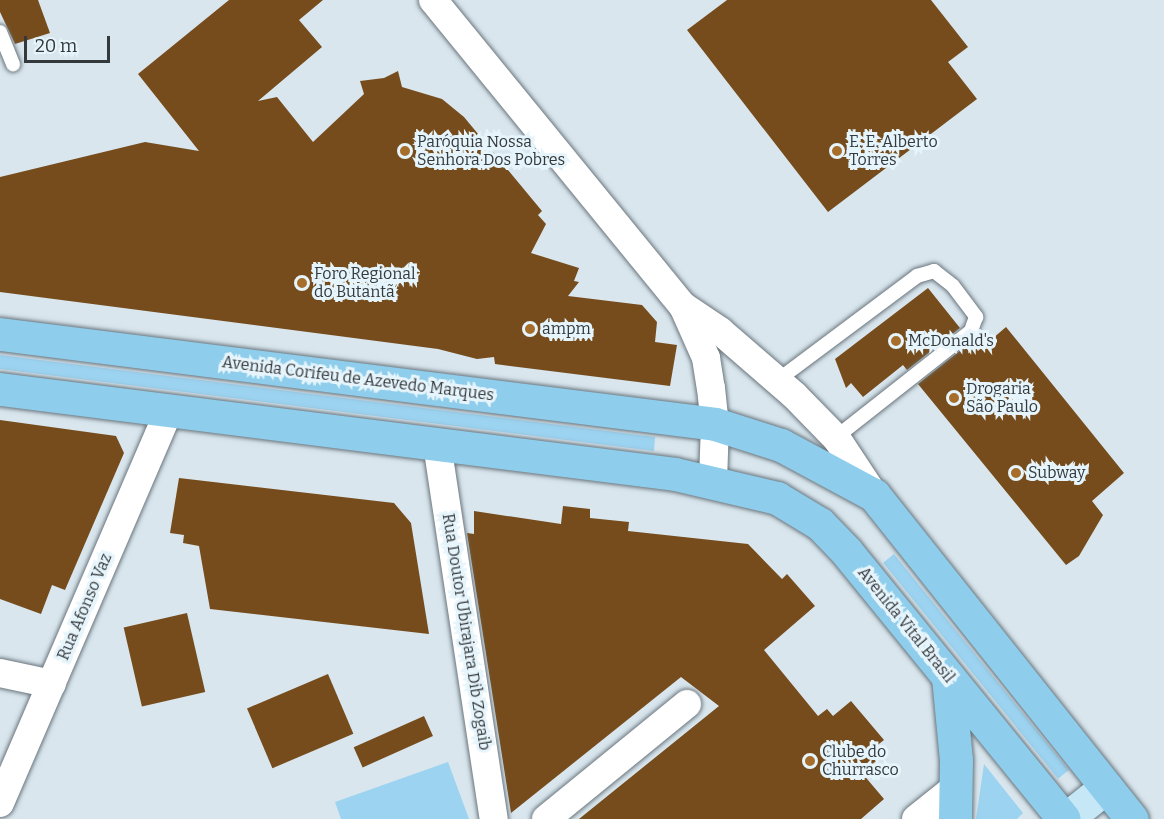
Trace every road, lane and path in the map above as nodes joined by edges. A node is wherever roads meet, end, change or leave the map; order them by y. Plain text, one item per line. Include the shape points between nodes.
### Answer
1 (433, 0) edge
2 (0, 32) edge
3 (13, 65) dead end
4 (683, 306) junction
5 (0, 334) edge
6 (778, 380) junction
7 (0, 389) edge
8 (169, 411) junction
9 (715, 424) junction
10 (835, 438) junction
11 (437, 444) junction
12 (713, 480) junction
13 (874, 495) junction
14 (0, 674) edge
15 (948, 677) junction
16 (52, 684) junction
17 (687, 704) dead end
18 (956, 787) junction
19 (1106, 787) junction
20 (0, 803) edge
21 (494, 819) edge
22 (546, 819) edge
23 (916, 819) edge
24 (955, 819) edge
25 (1065, 819) edge
26 (1132, 819) edge

1 - 4 street
2 - 3 lane
4 - 6 street via 720,330
4 - 9 street via 706,358
5 - 9 main road, Avenida Corifeu de Azevedo Marques
6 - 10 street
6 - 10 lane via 926,271 934,271 953,286 976,317 971,331
7 - 8 main road
8 - 11 main road
8 - 16 street, Rua Afonso Vaz
9 - 12 street
9 - 13 main road via 782,445
10 - 13 street
11 - 12 main road
11 - 21 street, Rua Doutor Ubirajara Dib Zogaib
12 - 15 main road, Avenida Vital Brasil via 777,498 820,524
13 - 19 main road
14 - 16 street
15 - 18 main road
15 - 25 main road, Avenida Vital Brasil
16 - 20 street, Rua Afonso Vaz
17 - 22 street
18 - 23 street
18 - 24 main road
19 - 25 street
19 - 26 main road

